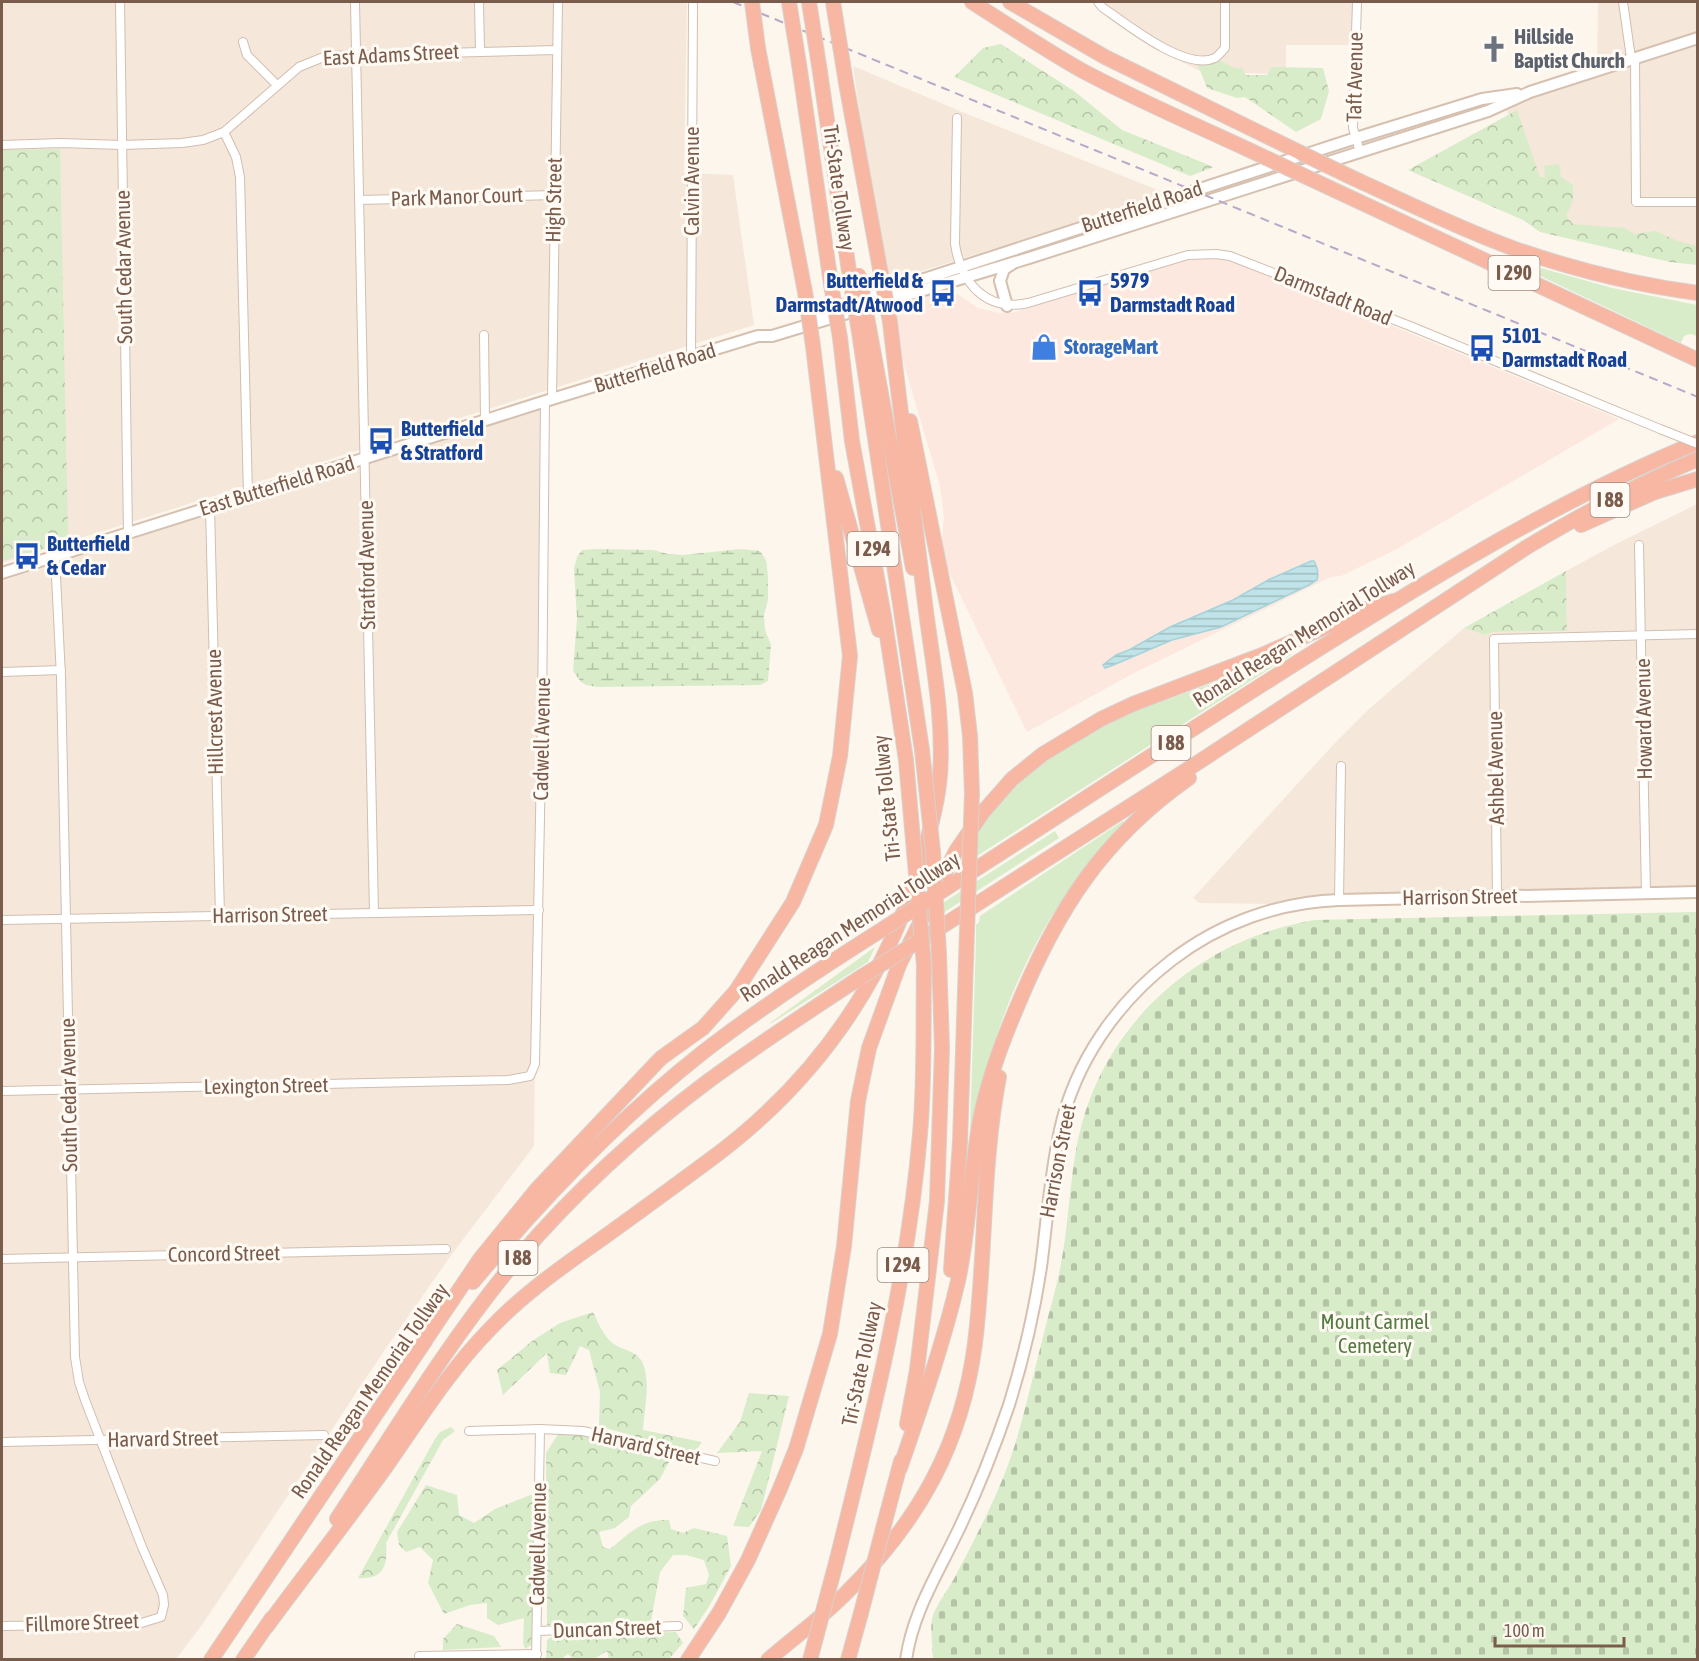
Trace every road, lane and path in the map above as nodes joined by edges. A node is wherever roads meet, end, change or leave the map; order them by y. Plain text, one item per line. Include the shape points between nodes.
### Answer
1 (120, 2) edge
2 (355, 2) edge
3 (479, 2) edge
4 (558, 2) edge
5 (752, 2) edge
6 (789, 2) edge
7 (809, 2) edge
8 (833, 2) edge
9 (972, 2) edge
10 (1010, 2) edge
11 (1098, 2) edge
12 (1225, 2) edge
13 (1357, 2) edge
14 (1623, 2) edge
15 (693, 5) dead end
16 (1698, 38) edge
17 (243, 42) dead end
18 (557, 50) junction
19 (480, 51) junction
20 (356, 54) junction
21 (1633, 58) junction
22 (277, 85) junction
23 (1530, 92) junction
24 (957, 118) dead end
25 (224, 132) junction
26 (1356, 138) junction
27 (2, 145) edge
28 (122, 145) junction
29 (1360, 152) junction
30 (554, 195) junction
31 (359, 200) junction
32 (1698, 202) edge
33 (1016, 262) junction
34 (962, 272) junction
35 (1698, 293) edge
36 (1007, 306) junction
37 (890, 322) junction
38 (864, 330) junction
39 (484, 335) dead end
40 (691, 357) junction
41 (1698, 360) edge
42 (549, 400) junction
43 (484, 420) junction
44 (825, 439) junction
45 (1698, 443) edge
46 (365, 458) junction
47 (1698, 459) edge
48 (1698, 479) edge
49 (248, 495) junction
50 (210, 507) junction
51 (128, 533) junction
52 (1639, 544) dead end
53 (1527, 547) junction
54 (55, 556) junction
55 (2, 573) edge
56 (1395, 601) junction
57 (1698, 634) edge
58 (1642, 635) junction
59 (933, 661) junction
60 (61, 670) junction
61 (2, 672) edge
62 (893, 673) junction
63 (1266, 717) junction
64 (1341, 766) dead end
65 (1698, 892) edge
66 (1646, 893) junction
67 (1497, 896) junction
68 (1339, 900) junction
69 (539, 910) junction
70 (374, 913) junction
71 (220, 916) junction
72 (64, 919) junction
73 (2, 920) edge
74 (1014, 1012) junction
75 (530, 1076) joint
76 (2, 1091) edge
77 (70, 1091) junction
78 (446, 1249) dead end
79 (72, 1257) junction
80 (2, 1259) edge
81 (420, 1348) junction
82 (939, 1349) junction
83 (540, 1429) junction
84 (469, 1431) dead end
85 (324, 1435) dead end
86 (100, 1440) junction
87 (2, 1442) edge
88 (715, 1461) dead end
89 (900, 1468) junction
90 (161, 1617) joint
91 (2, 1626) edge
92 (267, 1626) junction
93 (678, 1626) dead end
94 (537, 1631) junction
95 (419, 1656) dead end
96 (537, 1657) edge
97 (211, 1659) edge
98 (243, 1659) edge
99 (687, 1659) edge
100 (768, 1659) edge
101 (810, 1659) edge
102 (848, 1659) edge
103 (906, 1659) edge

1 - 28 street, South Cedar Avenue
2 - 20 street, Stratford Avenue
3 - 19 street
4 - 18 street, High Street
5 - 44 highway, bridge via 805,292
6 - 62 highway, Tri-State Tollway / I 294, bridge via 852,441
7 - 38 highway, Tri-State Tollway / I 294, bridge via 841,217
8 - 37 highway, bridge
9 - 41 highway, I 290, bridge via 1136,98
10 - 35 highway, I 290, bridge via 1105,57 1474,233 1632,281
11 - 12 street via 1158,45 1192,60 1214,58 1225,48
13 - 26 street, Taft Avenue via 1353,128
14 - 21 street
15 - 40 street, Calvin Avenue
16 - 21 main road, Butterfield Road
17 - 22 street via 248,56
18 - 19 street, East Adams Street
18 - 30 street, High Street
19 - 20 street, East Adams Street
20 - 22 street, East Adams Street via 316,58
20 - 31 street, Stratford Avenue
21 - 23 main road, Butterfield Road
21 - 32 street via 1636,202
22 - 25 street, East Adams Street
23 - 26 main road, Butterfield Road via 1482,99
23 - 29 main road, Butterfield Road via 1488,111
24 - 34 street via 955,244
25 - 28 street, East Adams Street via 193,142
25 - 49 street via 237,157 240,177
26 - 29 street, Taft Avenue
26 - 34 main road, Butterfield Road
27 - 28 street, East Adams Street
28 - 51 street, South Cedar Avenue
29 - 33 main road, Butterfield Road
30 - 31 street, Park Manor Court
30 - 42 street, High Street
31 - 46 street, Stratford Avenue
33 - 34 main road, Butterfield Road
33 - 36 main road via 1004,268 1000,281
34 - 36 street via 988,298
34 - 40 main road, Butterfield Road via 768,329 758,336
36 - 45 street, Darmstadt Road, bridge via 1188,255 1230,256
37 - 59 highway
37 - 82 highway, bridge via 970,736 972,794 955,1232
38 - 59 highway
38 - 89 highway, Tri-State Tollway / I 294, bridge via 922,750 933,852 942,1048 937,1201 917,1370
39 - 43 street
40 - 42 main road, Butterfield Road
42 - 43 main road, East Butterfield Road
42 - 69 street, Cadwell Avenue
43 - 46 main road, East Butterfield Road
44 - 62 highway
44 - 81 highway via 850,656 840,756 826,825 793,902 736,991 703,1028 661,1058 537,1189 480,1258
45 - 56 highway, Ronald Reagan Memorial Tollway / I 88 via 1539,517
46 - 49 main road, East Butterfield Road
46 - 70 street, Stratford Avenue
47 - 53 highway, Ronald Reagan Memorial Tollway / I 88 via 1631,489
48 - 53 highway via 1655,492
49 - 50 main road, East Butterfield Road
50 - 51 main road, East Butterfield Road
50 - 71 street, Hillcrest Avenue
51 - 54 main road, East Butterfield Road
52 - 58 street, Howard Avenue
53 - 63 highway, Ronald Reagan Memorial Tollway / I 88
54 - 55 main road, East Butterfield Road
54 - 60 street, South Cedar Avenue
56 - 81 highway, Ronald Reagan Memorial Tollway / I 88, bridge via 808,977 701,1054 634,1112 543,1201
56 - 99 highway via 1101,719 1043,754 1012,779 982,812 948,866 899,965 869,1048 860,1089 844,1246 830,1334 796,1449 748,1560 719,1613
57 - 58 street
58 - 66 street, Howard Avenue
58 - 67 street, Ashbel Avenue via 1494,639
59 - 92 highway via 941,755 933,819 905,909 870,984 846,1021 812,1066 763,1118 546,1279 489,1329
60 - 61 street
60 - 72 street, South Cedar Avenue
62 - 101 highway, Tri-State Tollway / I 294, bridge via 906,760 924,965 920,1133 894,1321
63 - 74 highway via 1233,747 1163,798 1104,854 1051,930
63 - 92 highway, Ronald Reagan Memorial Tollway / I 88, bridge via 861,977 709,1080 628,1147 552,1221 491,1292
64 - 68 street
65 - 66 main road, Harrison Street
66 - 67 main road, Harrison Street
67 - 68 main road, Harrison Street
68 - 103 main road, Harrison Street via 1271,910 1202,940 1160,969 1133,994 1095,1043 1060,1128 1028,1340 1009,1404 986,1470 932,1580
69 - 70 street, Harrison Street
69 - 75 street, Cadwell Avenue via 535,1064
70 - 71 street, Harrison Street
71 - 72 street, Harrison Street
72 - 73 street, Harrison Street
72 - 77 street, South Cedar Avenue
74 - 82 highway via 981,1116 958,1280
74 - 100 highway via 992,1120 975,1342 964,1403 951,1442 917,1508 875,1564 821,1616
75 - 77 street, Lexington Street via 508,1080
76 - 77 street, Lexington Street
77 - 79 street, South Cedar Avenue
78 - 79 street, Concord Street
79 - 80 street, Concord Street
79 - 86 street, South Cedar Avenue via 77,1372
81 - 97 highway, Ronald Reagan Memorial Tollway / I 88
82 - 89 highway
83 - 84 street, Harvard Street
83 - 88 street, Harvard Street via 583,1431
83 - 94 street, Cadwell Avenue
85 - 86 street, Harvard Street
86 - 87 street, Harvard Street
86 - 90 street, South Cedar Avenue via 163,1595
89 - 102 highway, Tri-State Tollway / I 294, bridge
90 - 91 street, Fillmore Street via 138,1624
92 - 98 highway, Ronald Reagan Memorial Tollway / I 88
93 - 94 street, Duncan Street
94 - 96 street, Cadwell Avenue
95 - 96 street, Duncan Street

